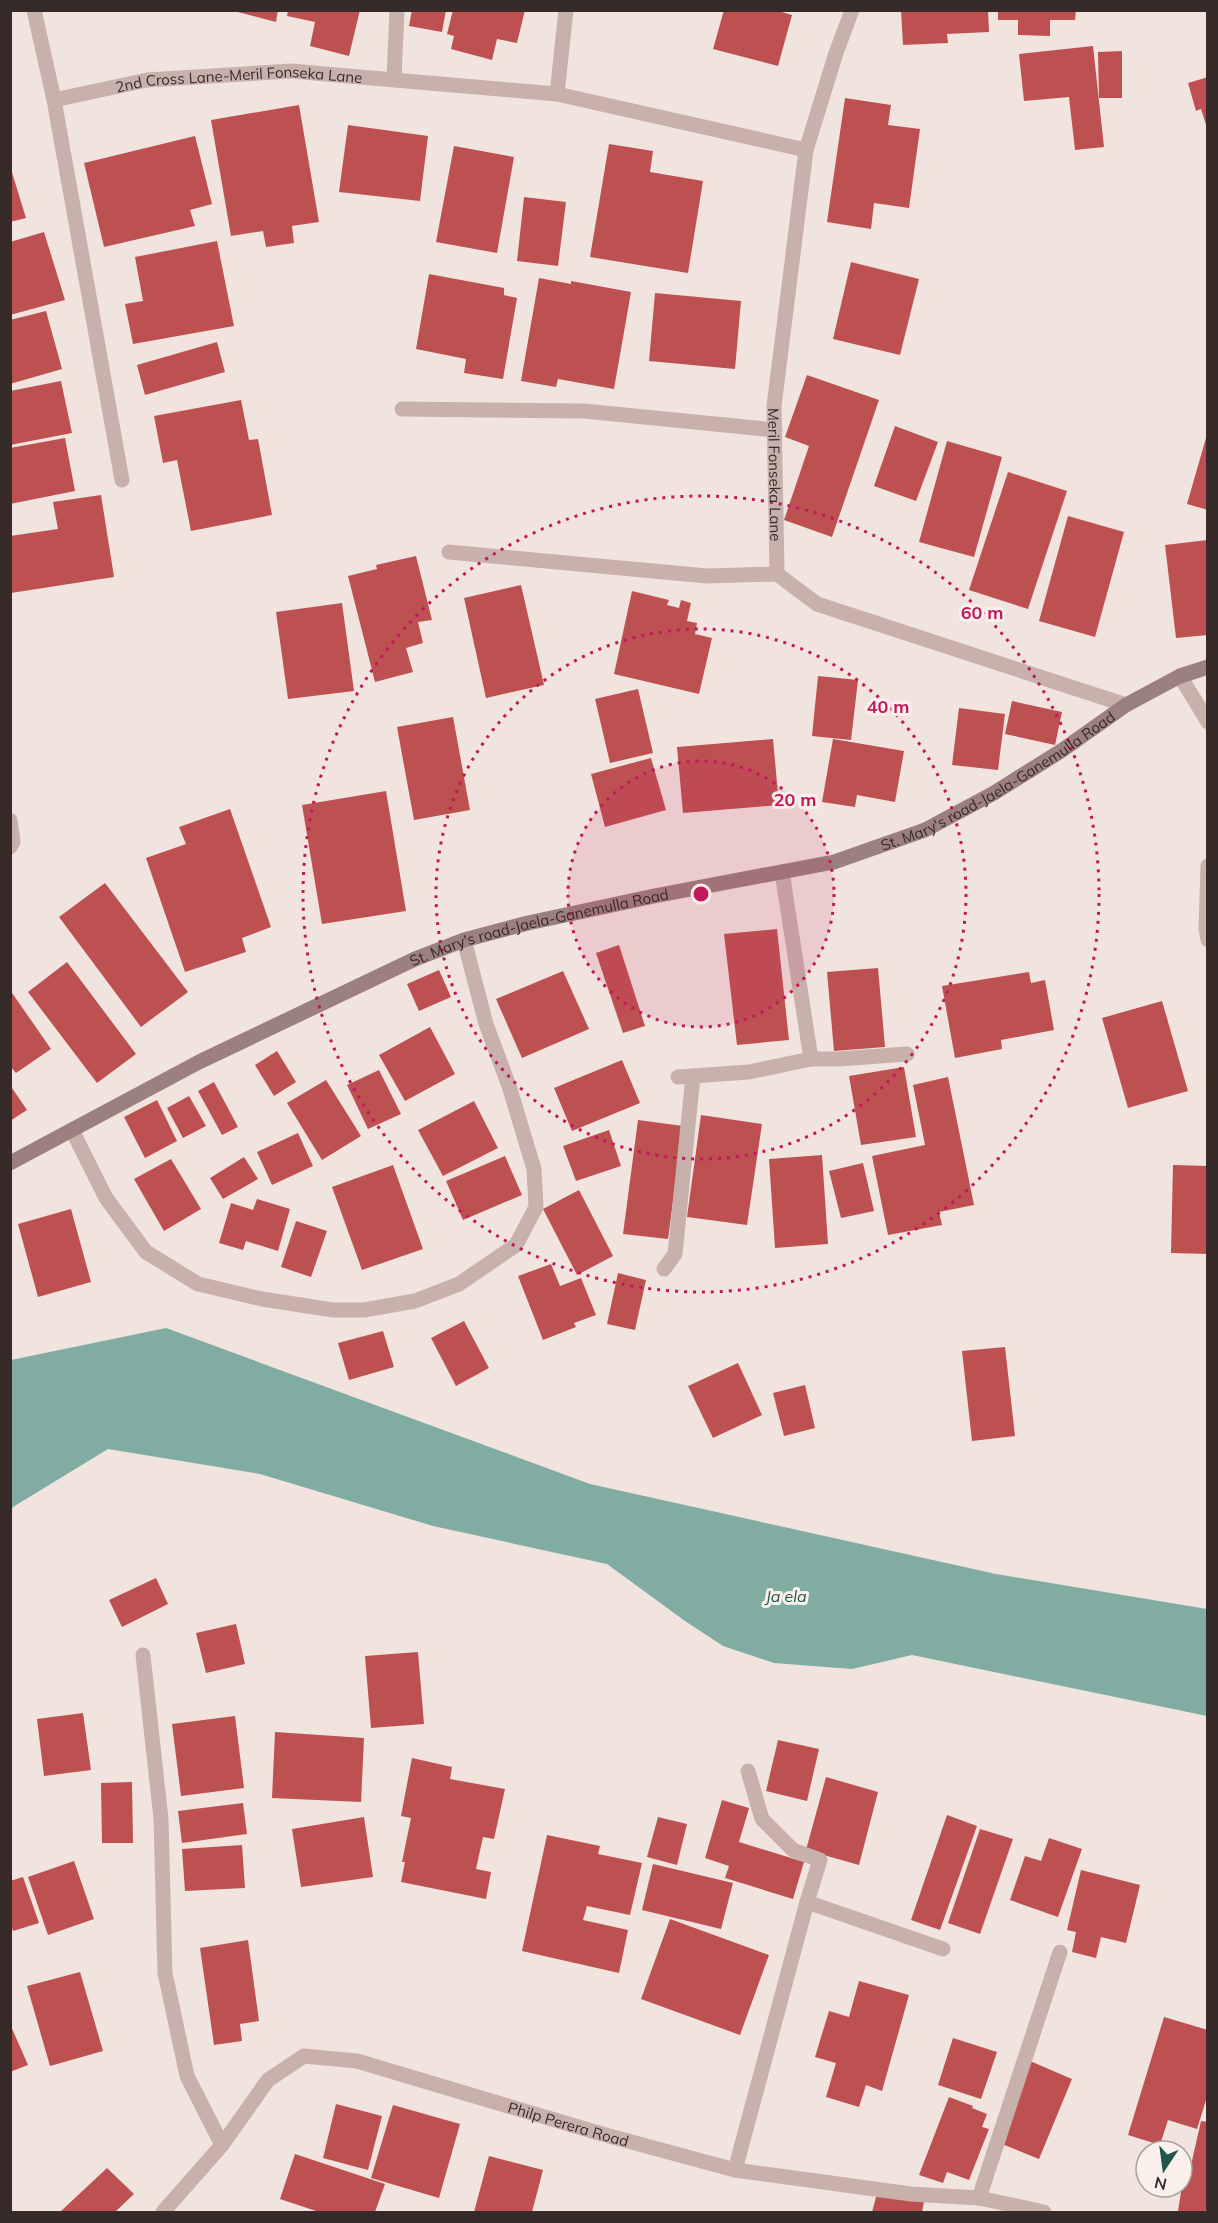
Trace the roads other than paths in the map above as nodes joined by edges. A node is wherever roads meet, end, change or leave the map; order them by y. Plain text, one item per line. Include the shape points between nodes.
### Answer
1 (34, 10) edge
2 (397, 10) edge
3 (566, 10) edge
4 (852, 10) edge
5 (394, 79) junction
6 (557, 94) junction
7 (54, 100) junction
8 (806, 150) junction
9 (402, 409) dead end
10 (775, 430) junction
11 (122, 480) dead end
12 (449, 552) dead end
13 (777, 574) junction
14 (1208, 667) edge
15 (1180, 676) junction
16 (1126, 705) junction
17 (1208, 722) edge
18 (10, 820) edge
19 (10, 847) edge
20 (1208, 866) edge
21 (782, 872) junction
22 (464, 940) junction
23 (1208, 940) edge
24 (907, 1054) dead end
25 (811, 1059) junction
26 (72, 1130) junction
27 (10, 1162) edge
28 (664, 1269) dead end
29 (143, 1655) dead end
30 (748, 1771) dead end
31 (807, 1902) junction
32 (943, 1949) dead end
33 (1060, 1952) dead end
34 (222, 2145) junction
35 (735, 2170) junction
36 (979, 2198) junction
37 (163, 2212) edge
38 (1044, 2212) edge

1 - 7 street
2 - 5 street
3 - 6 street
4 - 8 street, Meril Fonseka Lane
5 - 6 street, 2nd Cross Lane-Meril Fonseka Lane
5 - 7 street, 2nd Cross Lane-Meril Fonseka Lane via 291,71 147,80
6 - 8 street, 2nd Cross Lane-Meril Fonseka Lane
7 - 11 street
8 - 10 street, Meril Fonseka Lane via 774,406
9 - 10 street via 584,411
10 - 13 street, Meril Fonseka Lane
12 - 13 street via 707,576
13 - 16 street via 817,604
14 - 15 main road, St. Mary's road-Jaela-Ganemulla Road
15 - 16 main road, St. Mary's road-Jaela-Ganemulla Road
15 - 17 street
16 - 21 main road, St. Mary's road-Jaela-Ganemulla Road via 994,793 925,830 834,862
18 - 19 street
20 - 23 street
21 - 22 main road, St. Mary's road-Jaela-Ganemulla Road via 642,898
21 - 25 street
22 - 26 main road, St. Mary's road-Jaela-Ganemulla Road via 415,959 199,1062
22 - 26 street via 486,1023 534,1169 536,1207 516,1245 459,1284 415,1301 364,1310 333,1310 198,1284 146,1252 106,1198
24 - 25 street
25 - 28 street via 749,1072 685,1076 675,1254
26 - 27 main road, St. Mary's road-Jaela-Ganemulla Road
29 - 34 street via 161,1819 165,1972 187,2076
30 - 31 street via 762,1819 793,1850 820,1860
31 - 32 street
31 - 35 street
33 - 36 street
34 - 35 street, Philp Perera Road via 268,2080 304,2056 357,2061
34 - 37 street, Philp Perera Road
35 - 36 street, Philp Perera Road via 911,2194
36 - 38 street, Philp Perera Road

